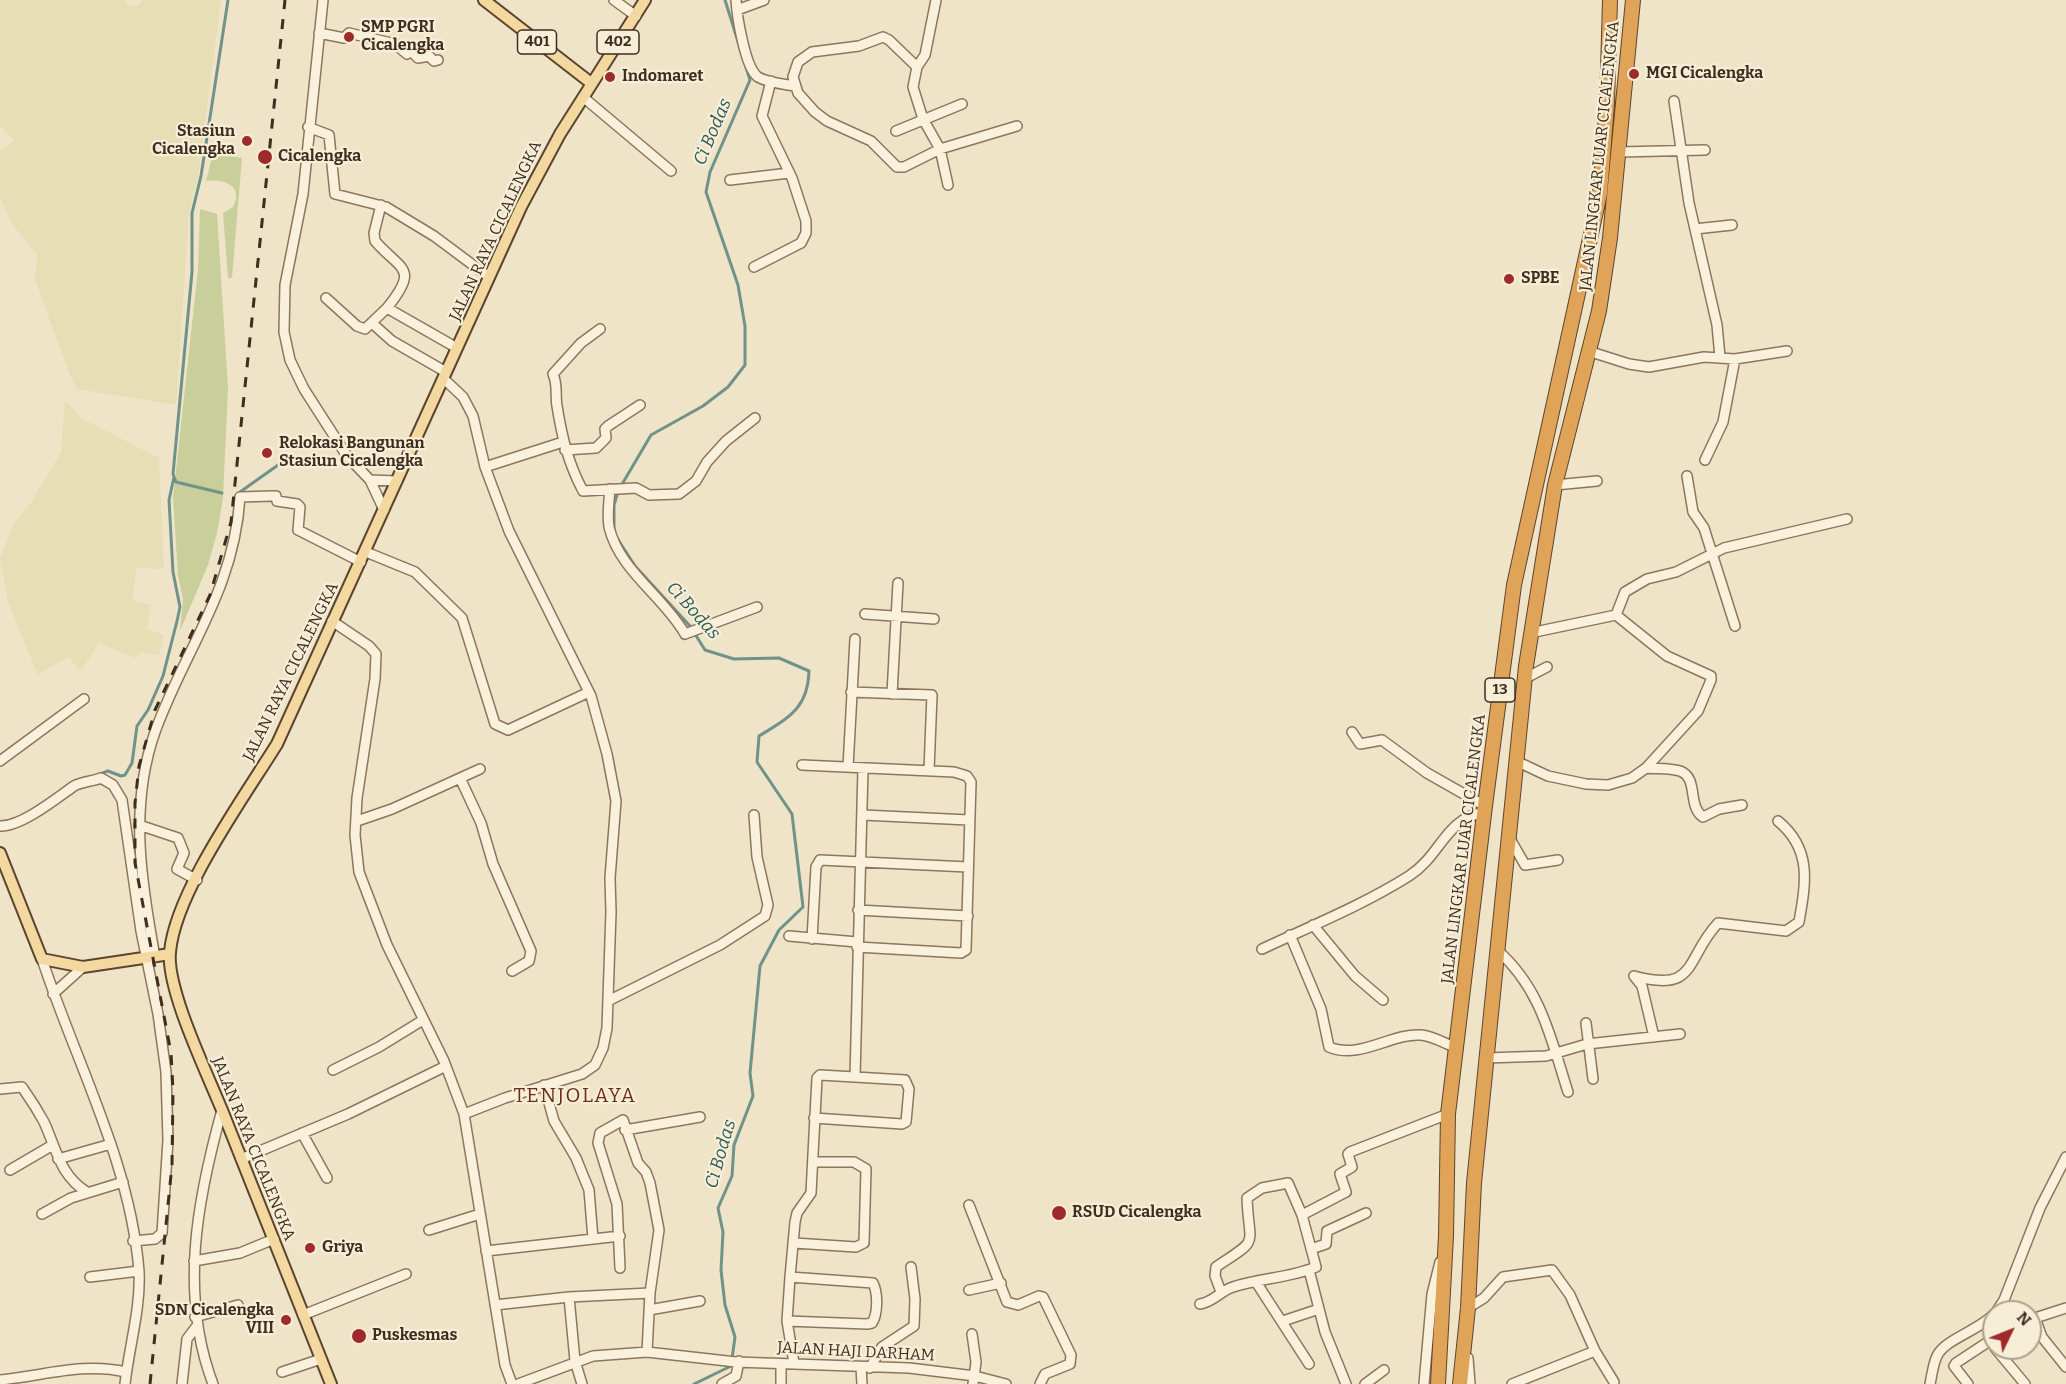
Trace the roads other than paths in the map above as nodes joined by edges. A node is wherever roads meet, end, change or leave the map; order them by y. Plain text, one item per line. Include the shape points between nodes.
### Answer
1 (323, 0) edge
2 (484, 0) edge
3 (614, 0) edge
4 (645, 0) edge
5 (764, 0) edge
6 (936, 0) edge
7 (1610, 0) edge
8 (1633, 0) edge
9 (736, 5) edge
10 (636, 16) junction
11 (319, 33) junction
12 (438, 60) dead end
13 (917, 67) junction
14 (771, 81) junction
15 (591, 83) junction
16 (795, 86) junction
17 (583, 98) junction
18 (1674, 101) dead end
19 (962, 104) dead end
20 (923, 119) junction
21 (308, 126) junction
22 (1017, 126) dead end
23 (896, 131) dead end
24 (940, 149) junction
25 (1680, 150) junction
26 (1705, 150) dead end
27 (1619, 152) junction
28 (670, 171) dead end
29 (789, 173) junction
30 (730, 180) dead end
31 (948, 185) dead end
32 (381, 206) junction
33 (1732, 225) dead end
34 (1695, 229) junction
35 (754, 267) dead end
36 (489, 277) junction
37 (326, 298) dead end
38 (387, 308) junction
39 (373, 324) junction
40 (600, 329) dead end
41 (457, 348) junction
42 (1588, 351) junction
43 (1787, 351) dead end
44 (1720, 357) junction
45 (1735, 359) junction
46 (445, 375) junction
47 (640, 405) dead end
48 (755, 418) dead end
49 (564, 446) junction
50 (1705, 460) dead end
51 (485, 467) junction
52 (1687, 476) dead end
53 (370, 480) junction
54 (397, 480) junction
55 (1597, 481) dead end
56 (1555, 484) junction
57 (611, 489) junction
58 (384, 510) junction
59 (1847, 519) dead end
60 (366, 552) junction
61 (1711, 552) junction
62 (361, 562) junction
63 (898, 583) dead end
64 (756, 607) dead end
65 (866, 614) dead end
66 (1616, 615) junction
67 (896, 617) junction
68 (934, 620) dead end
69 (332, 621) junction
70 (1735, 626) dead end
71 (1530, 633) junction
72 (855, 639) dead end
73 (1547, 668) dead end
74 (1524, 679) junction
75 (589, 692) junction
76 (851, 692) junction
77 (892, 694) junction
78 (84, 699) dead end
79 (1352, 732) dead end
80 (0, 761) edge
81 (1516, 761) junction
82 (802, 765) dead end
83 (848, 767) junction
84 (863, 768) junction
85 (1646, 768) junction
86 (480, 769) dead end
87 (929, 771) junction
88 (460, 778) junction
89 (1742, 805) dead end
90 (1484, 809) junction
91 (754, 815) dead end
92 (862, 815) junction
93 (969, 820) junction
94 (357, 821) junction
95 (1778, 821) dead end
96 (139, 825) junction
97 (0, 826) edge
98 (1509, 837) junction
99 (0, 853) edge
100 (861, 860) junction
101 (1558, 860) dead end
102 (968, 867) junction
103 (197, 880) junction
104 (858, 910) junction
105 (968, 916) junction
106 (1313, 925) junction
107 (1290, 935) junction
108 (789, 936) dead end
109 (812, 939) junction
110 (857, 945) junction
111 (1262, 949) dead end
112 (1497, 950) junction
113 (170, 954) junction
114 (151, 957) junction
115 (42, 959) junction
116 (83, 967) junction
117 (512, 970) dead end
118 (53, 994) junction
119 (1383, 1000) dead end
120 (608, 1001) junction
121 (423, 1020) junction
122 (1586, 1023) dead end
123 (1680, 1034) dead end
124 (1654, 1037) junction
125 (1587, 1044) junction
126 (1457, 1048) junction
127 (1556, 1053) junction
128 (1486, 1058) junction
129 (446, 1065) junction
130 (333, 1070) dead end
131 (855, 1077) junction
132 (1593, 1079) dead end
133 (544, 1085) junction
134 (0, 1089) edge
135 (1568, 1092) dead end
136 (222, 1110) junction
137 (464, 1114) junction
138 (1448, 1114) junction
139 (700, 1117) dead end
140 (814, 1118) junction
141 (625, 1130) junction
142 (302, 1133) junction
143 (111, 1144) junction
144 (51, 1146) junction
145 (2066, 1157) edge
146 (58, 1159) junction
147 (241, 1159) junction
148 (813, 1162) junction
149 (10, 1170) dead end
150 (327, 1178) dead end
151 (123, 1182) junction
152 (87, 1192) junction
153 (969, 1205) dead end
154 (1366, 1213) dead end
155 (42, 1214) dead end
156 (480, 1214) junction
157 (1302, 1215) junction
158 (429, 1230) dead end
159 (620, 1236) junction
160 (1446, 1236) junction
161 (274, 1239) junction
162 (593, 1239) junction
163 (133, 1241) junction
164 (794, 1243) junction
165 (1311, 1248) junction
166 (486, 1251) junction
167 (194, 1261) junction
168 (911, 1267) dead end
169 (620, 1268) dead end
170 (1309, 1270) junction
171 (139, 1271) junction
172 (406, 1274) dead end
173 (90, 1277) dead end
174 (790, 1277) junction
175 (1000, 1282) junction
176 (1256, 1282) junction
177 (969, 1290) dead end
178 (1221, 1292) junction
179 (650, 1293) junction
180 (569, 1297) junction
181 (2004, 1300) edge
182 (700, 1301) dead end
183 (1200, 1304) dead end
184 (238, 1305) dead end
185 (495, 1305) junction
186 (1468, 1308) junction
187 (2066, 1308) edge
188 (1319, 1309) junction
189 (650, 1310) junction
190 (303, 1315) junction
191 (2042, 1315) edge
192 (195, 1317) junction
193 (787, 1321) junction
194 (1283, 1321) junction
195 (1464, 1323) junction
196 (1982, 1325) edge
197 (196, 1328) junction
198 (972, 1334) dead end
199 (2042, 1337) edge
200 (1982, 1349) edge
201 (1595, 1351) junction
202 (646, 1352) junction
203 (321, 1359) junction
204 (575, 1360) junction
205 (2006, 1360) edge
206 (737, 1361) junction
207 (794, 1363) junction
208 (781, 1364) junction
209 (1309, 1364) dead end
210 (866, 1367) junction
211 (2066, 1367) edge
212 (1384, 1370) dead end
213 (126, 1372) junction
214 (282, 1372) dead end
215 (974, 1380) edge
216 (0, 1382) edge
217 (1614, 1382) dead end
218 (125, 1384) edge
219 (182, 1384) edge
220 (213, 1384) edge
221 (331, 1384) edge
222 (512, 1384) edge
223 (518, 1384) edge
224 (582, 1384) edge
225 (722, 1384) edge
226 (781, 1384) edge
227 (862, 1384) edge
228 (1006, 1384) edge
229 (1040, 1384) edge
230 (1346, 1384) edge
231 (1365, 1384) edge
232 (1424, 1384) edge
233 (1438, 1384) edge
234 (1460, 1384) edge
235 (1470, 1384) edge
236 (1512, 1384) edge
237 (1930, 1384) edge
238 (1968, 1384) edge
239 (2025, 1384) edge

1 - 11 street
2 - 15 main road, 401
3 - 10 street
4 - 10 main road, 402
5 - 9 street
6 - 13 street via 925,55
7 - 90 highway, JALAN LINGKAR LUAR CICALENGKA / 13 via 1600,193 1514,585
8 - 27 highway, JALAN LINGKAR LUAR CICALENGKA / 13
9 - 14 street via 753,72
10 - 15 main road, 402
11 - 12 street via 345,38 349,33 395,44 408,55 411,51 418,58 429,56
11 - 21 street
13 - 16 street via 883,38 859,46 812,52 795,67
13 - 20 street via 913,87
14 - 16 street
14 - 29 street via 762,116
15 - 17 main road, JALAN RAYA CICALENGKA
16 - 24 street via 815,112 871,141 897,167
17 - 28 street
17 - 36 main road, JALAN RAYA CICALENGKA via 544,161
18 - 25 street
19 - 20 street
20 - 23 street
20 - 24 street
21 - 32 street via 328,135 335,194
21 - 53 street via 303,194 285,285 286,344 290,360 318,414 347,456
22 - 24 street
24 - 31 street
25 - 26 street
25 - 27 street
25 - 34 street
27 - 42 highway, JALAN LINGKAR LUAR CICALENGKA / 13 via 1599,311
29 - 30 street
29 - 35 street via 806,221 804,237 801,243
32 - 36 street via 434,236
32 - 38 street via 375,241 404,271 401,291
33 - 34 street
34 - 44 street via 1717,325
36 - 41 main road, JALAN RAYA CICALENGKA
37 - 39 street via 357,326 365,330
38 - 39 street
38 - 41 street
39 - 46 street
40 - 49 street via 581,343 553,374 558,384 556,402
41 - 46 main road, JALAN RAYA CICALENGKA
42 - 44 street via 1650,367
42 - 56 highway, JALAN LINGKAR LUAR CICALENGKA / 13
43 - 45 street
44 - 45 street
45 - 50 street via 1723,422
46 - 51 street via 473,417
46 - 54 main road, JALAN RAYA CICALENGKA
47 - 49 street via 608,426 606,438 596,448
48 - 57 street via 722,446 696,481 679,494 650,495 636,488
49 - 51 street
49 - 57 street via 583,491
51 - 75 street via 509,531
52 - 61 street via 1693,512 1704,528
53 - 54 street
53 - 58 street
54 - 58 main road, JALAN RAYA CICALENGKA
55 - 56 street
56 - 71 highway, JALAN LINGKAR LUAR CICALENGKA / 13
57 - 64 street via 609,522 619,549 685,634
58 - 60 main road, JALAN RAYA CICALENGKA
59 - 61 street
60 - 62 main road, JALAN RAYA CICALENGKA
60 - 75 street via 415,572 462,618 495,724 508,730
61 - 66 street via 1676,572 1647,579 1625,592
61 - 70 street
62 - 69 main road, JALAN RAYA CICALENGKA
62 - 96 street via 298,530 297,504 277,501 276,496 240,498 237,532 223,580 156,731 144,777
63 - 67 street
65 - 67 street
66 - 71 street
66 - 85 street via 1652,646 1711,678 1698,711
67 - 68 street
67 - 77 street
69 - 94 street via 376,654
69 - 103 main road, JALAN RAYA CICALENGKA via 277,744
71 - 74 highway, JALAN LINGKAR LUAR CICALENGKA / 13
72 - 76 street
73 - 74 street
74 - 81 highway, JALAN LINGKAR LUAR CICALENGKA / 13
75 - 120 street via 616,801
76 - 77 street
76 - 83 street
77 - 87 street via 933,695
78 - 80 street
79 - 90 street via 1360,744 1382,740
81 - 85 street via 1548,776 1586,784 1622,782
81 - 98 highway, JALAN LINGKAR LUAR CICALENGKA / 13
82 - 83 street
83 - 84 street
84 - 87 street
84 - 92 street
85 - 89 street via 1684,774 1690,781 1694,806 1703,817
86 - 88 street
87 - 93 street via 967,776 972,790
88 - 94 street
88 - 117 street via 531,951 529,961
90 - 106 street via 1459,822 1428,861 1409,875 1372,898
90 - 126 highway, JALAN LINGKAR LUAR CICALENGKA / 13
91 - 120 street via 757,857 768,905 765,916 720,945
92 - 93 street
92 - 100 street
93 - 102 street
94 - 121 street via 357,854 366,895
95 - 124 street via 1800,844 1805,886 1799,922 1786,931 1718,923 1681,978 1655,982 1634,976 1642,986
96 - 103 street via 178,838 184,853 177,869
96 - 114 street
97 - 114 street via 23,819 84,784 102,778 112,785 122,800 139,920
98 - 101 street via 1526,865
98 - 112 highway, JALAN LINGKAR LUAR CICALENGKA / 13
99 - 115 main road
100 - 102 street
100 - 104 street
100 - 109 street via 817,862
102 - 105 street
103 - 113 main road, JALAN RAYA CICALENGKA via 181,908
104 - 105 street
104 - 110 street
105 - 110 street via 968,947 961,953
106 - 107 street
106 - 119 street via 1355,976
107 - 111 street
107 - 126 street via 1321,1009 1329,1047 1341,1051 1365,1048 1420,1035
108 - 109 street
109 - 110 street
110 - 131 street
112 - 127 street via 1529,985 1548,1024
112 - 128 highway, JALAN LINGKAR LUAR CICALENGKA / 13
113 - 114 main road
113 - 136 main road, JALAN RAYA CICALENGKA via 177,992
114 - 116 main road
114 - 163 street via 166,1072 165,1211 159,1237
115 - 116 main road
115 - 118 street
116 - 118 street
118 - 143 street
120 - 133 street via 605,1038 595,1065 582,1074
121 - 129 street
121 - 130 street
122 - 125 street
123 - 124 street
124 - 125 street
125 - 127 street
125 - 132 street
126 - 138 highway, JALAN LINGKAR LUAR CICALENGKA / 13
127 - 128 street
127 - 135 street
128 - 186 highway, JALAN LINGKAR LUAR CICALENGKA / 13
129 - 137 street
129 - 142 street
131 - 140 street via 818,1076
131 - 140 street via 905,1080 909,1089 906,1122
133 - 137 street
133 - 162 street via 554,1121 589,1190
134 - 144 street via 24,1090 44,1122
136 - 147 main road, JALAN RAYA CICALENGKA
136 - 167 street via 199,1209
137 - 156 street
138 - 157 street via 1348,1153 1352,1167 1340,1174 1346,1192
138 - 160 highway, JALAN LINGKAR LUAR CICALENGKA / 13
139 - 141 street
140 - 148 street
141 - 159 street via 623,1120 600,1133 598,1143 615,1194
141 - 179 street via 654,1194 659,1230
142 - 147 street
142 - 150 street
143 - 146 street
143 - 151 street
144 - 146 street
144 - 149 street
145 - 181 street via 2040,1208
146 - 152 street via 72,1181
147 - 161 main road, JALAN RAYA CICALENGKA
148 - 164 street via 811,1194 797,1213
148 - 164 street via 854,1162 866,1169 864,1243 856,1247
151 - 152 street
151 - 163 street via 133,1222
152 - 155 street
153 - 175 street
154 - 165 street via 1327,1232 1326,1244
156 - 158 street
156 - 166 street
157 - 165 street
157 - 178 street via 1288,1183 1262,1188 1246,1198 1252,1238 1247,1246 1216,1267
159 - 162 street
159 - 169 street
160 - 232 street via 1432,1294
160 - 233 highway, JALAN LINGKAR LUAR CICALENGKA / 13
161 - 167 street via 240,1253
161 - 190 main road, JALAN RAYA CICALENGKA
162 - 166 street
163 - 171 street
164 - 174 street
165 - 170 street via 1316,1267
166 - 185 street
167 - 192 street
168 - 210 street via 914,1326 882,1347
170 - 176 street
170 - 188 street
171 - 173 street
171 - 213 street
172 - 190 street
174 - 193 street
174 - 193 street via 873,1283 875,1317 867,1324
175 - 177 street
175 - 229 street via 1010,1305 1039,1296 1045,1299 1071,1355 1070,1364 1045,1374
176 - 178 street
176 - 194 street
178 - 183 street via 1209,1303
179 - 180 street
179 - 189 street
180 - 185 street
180 - 204 street
182 - 189 street
184 - 192 street
185 - 222 street
186 - 195 highway, JALAN LINGKAR LUAR CICALENGKA / 13
186 - 201 street via 1484,1298 1503,1277 1552,1270 1570,1295
187 - 191 street
188 - 194 street
188 - 230 street
189 - 202 street
190 - 203 main road, JALAN RAYA CICALENGKA
192 - 197 street
193 - 207 street
194 - 209 street
195 - 234 highway, JALAN LINGKAR LUAR CICALENGKA / 13
195 - 235 street
196 - 237 street via 1943,1348 1936,1356
197 - 219 street via 187,1339
197 - 220 street
198 - 215 street
199 - 211 street
200 - 238 street via 1954,1366
201 - 217 street
201 - 236 street
202 - 204 street
202 - 206 street, JALAN HAJI DARHAM
203 - 214 street
203 - 221 main road, JALAN RAYA CICALENGKA
204 - 223 street
204 - 224 street
205 - 239 street
206 - 208 street, JALAN HAJI DARHAM
206 - 225 street via 736,1376
207 - 208 street, JALAN HAJI DARHAM
207 - 210 street, JALAN HAJI DARHAM
208 - 226 street
210 - 215 street, JALAN HAJI DARHAM via 909,1368
210 - 227 street
212 - 231 street
213 - 216 street via 91,1367
213 - 218 street
215 - 228 street, JALAN HAJI DARHAM

